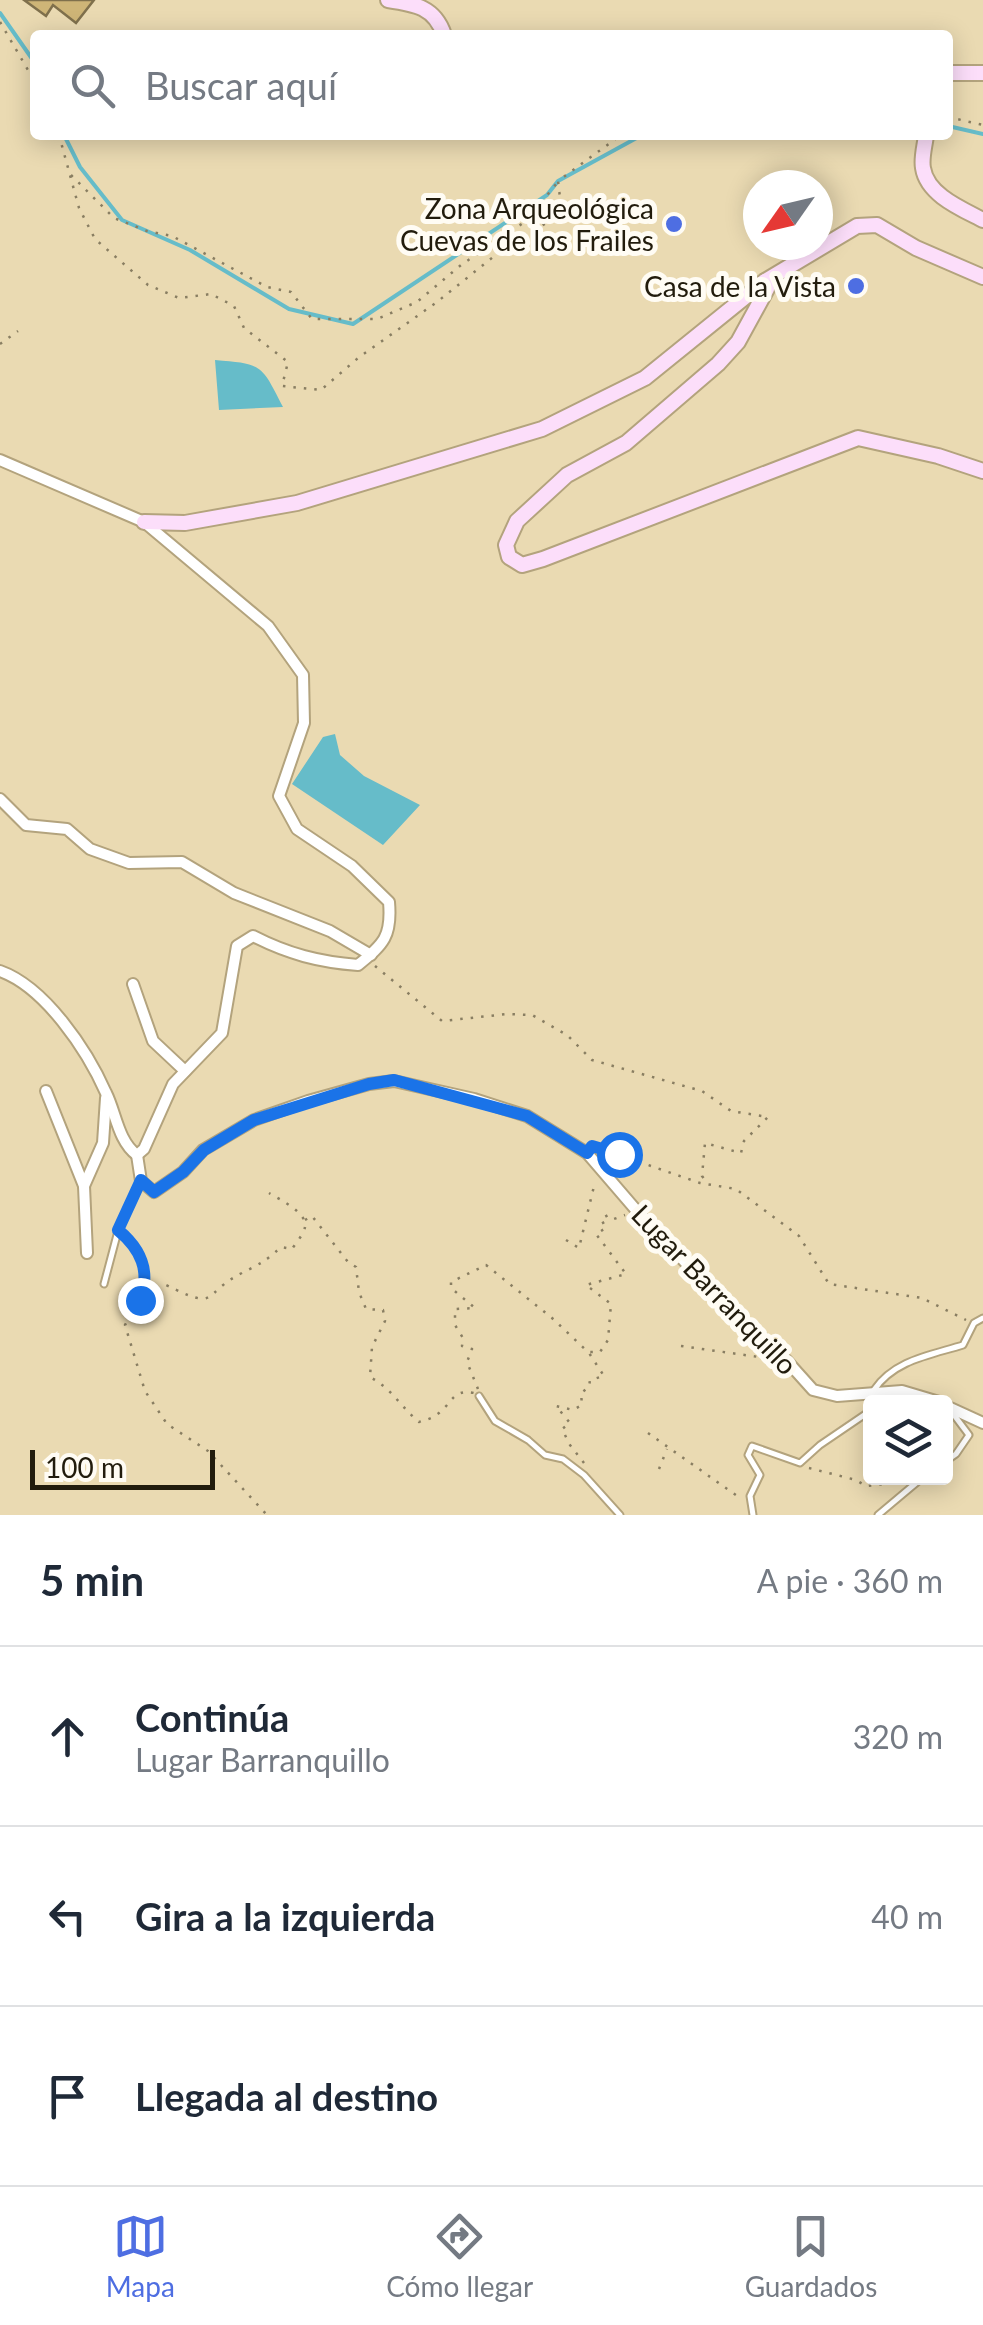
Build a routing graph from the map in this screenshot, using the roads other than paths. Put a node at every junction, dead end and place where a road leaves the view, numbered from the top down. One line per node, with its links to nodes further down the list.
1 (388, 0): 2 (street)
2 (442, 30)
3 (953, 73): 4 (street)
4 (983, 73)
5 (925, 140): 6 (street)
6 (983, 220)
7 (983, 277): 8 (street)
8 (764, 281): 10 (street); 11 (street)
9 (0, 460): 11 (street)
10 (983, 471)
11 (144, 522): 13 (street)
12 (0, 799): 13 (street)
13 (368, 957): 16 (street)
14 (0, 970): 18 (street)
15 (132, 984): 16 (street)
16 (186, 1071): 19 (street)
17 (46, 1091): 21 (street)
18 (106, 1092): 19 (street); 21 (street)
19 (137, 1155): 20 (street)
20 (141, 1180): 23 (lane); 26 (street, Lugar Barranquillo)
21 (84, 1186): 22 (street)
22 (88, 1253)
23 (104, 1284)
24 (983, 1318): 26 (lane)
25 (902, 1390): 26 (street, Lugar Barranquillo); 27 (lane); 28 (street)
26 (874, 1392)
27 (894, 1395)
28 (916, 1395)
29 (480, 1396): 36 (lane)
30 (953, 1409): 33 (street)
31 (953, 1415): 34 (lane)
32 (863, 1416): 37 (lane)
33 (983, 1423)
34 (953, 1456)
35 (914, 1485): 38 (lane)
36 (620, 1515)
37 (752, 1515)
38 (878, 1515)

